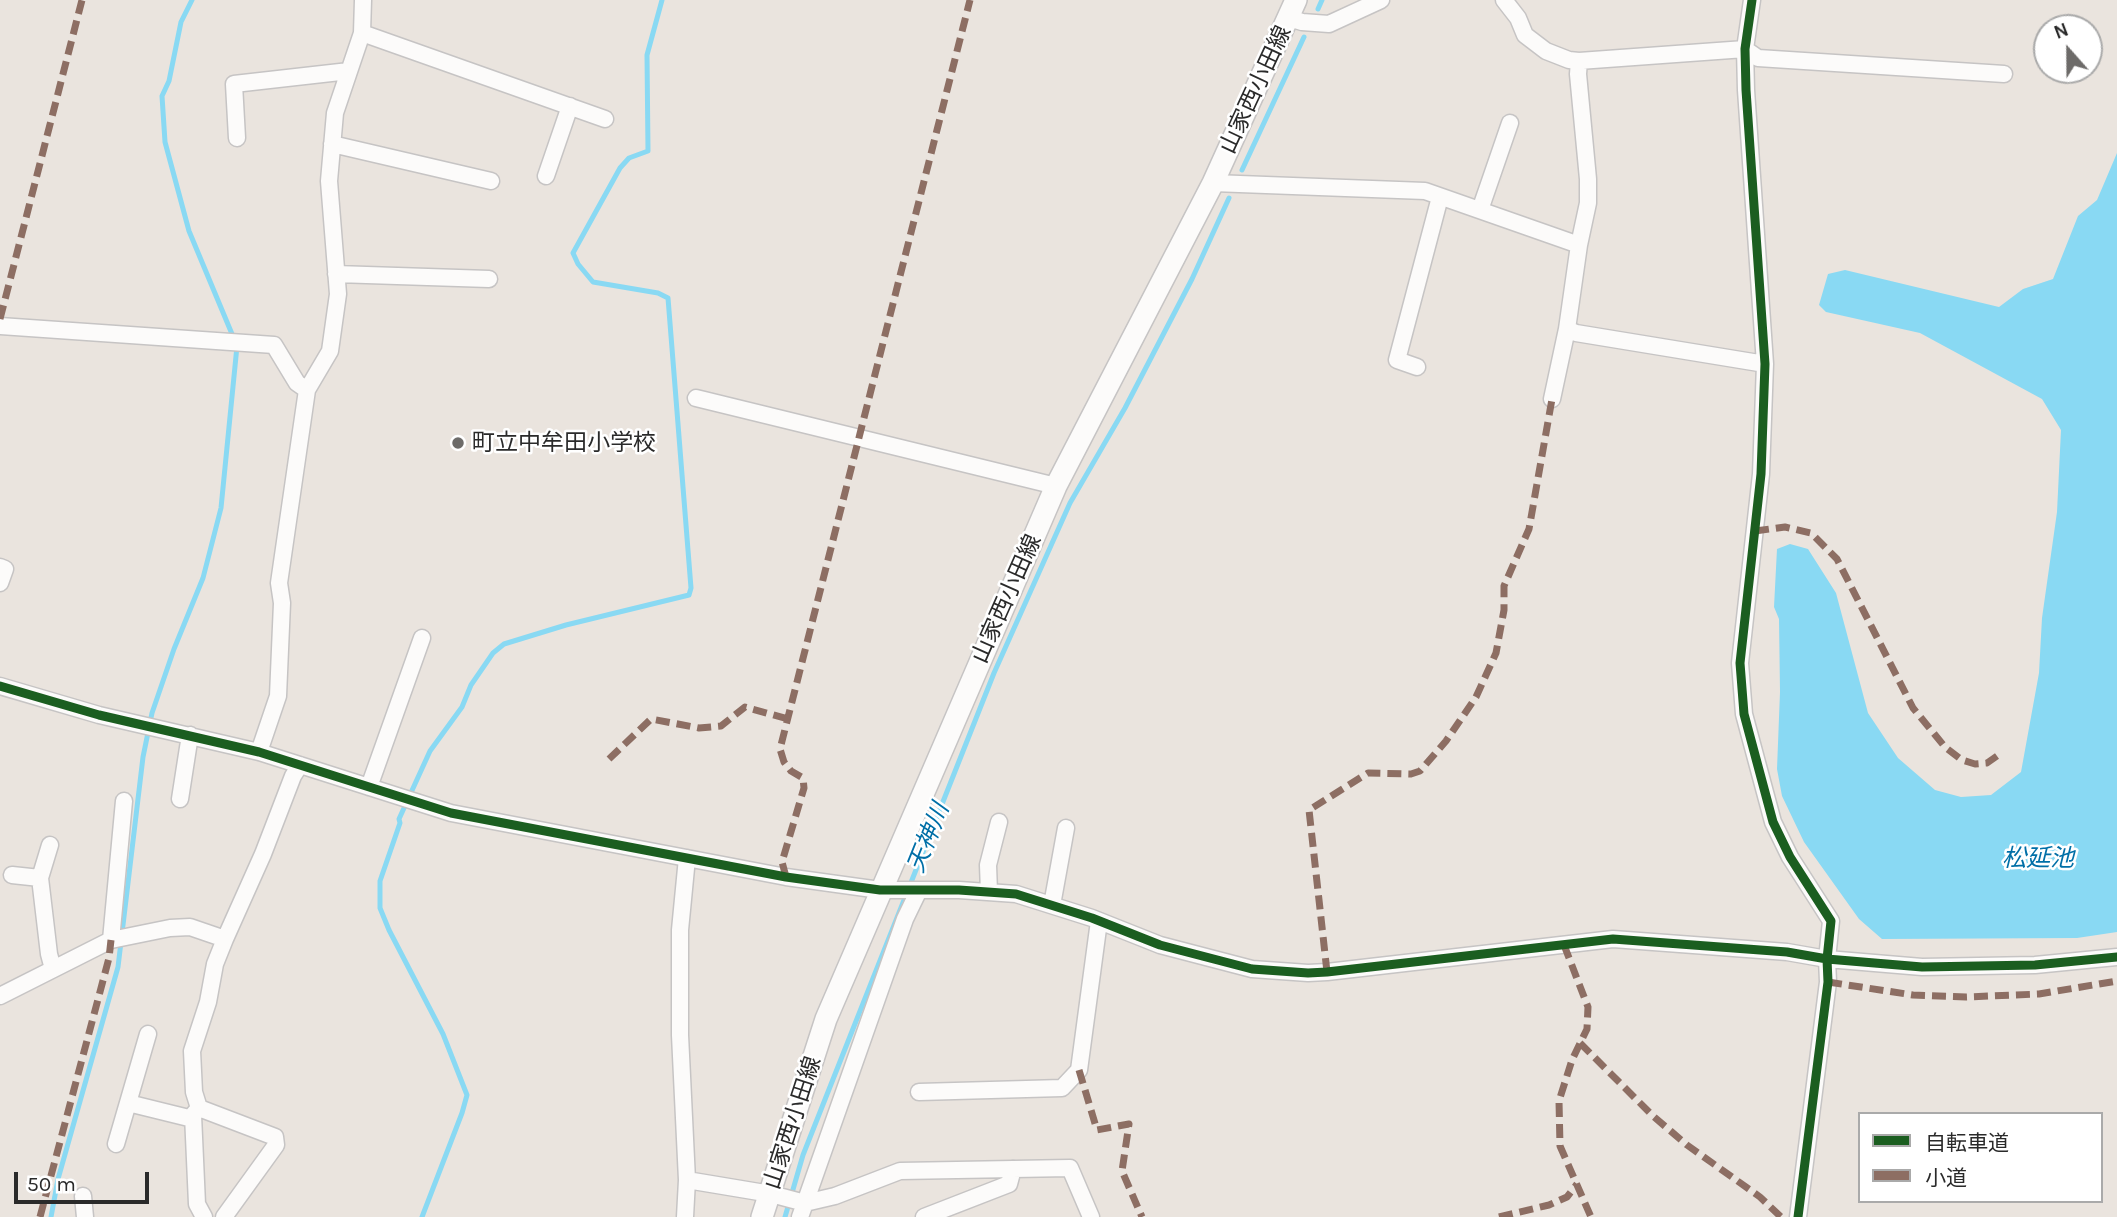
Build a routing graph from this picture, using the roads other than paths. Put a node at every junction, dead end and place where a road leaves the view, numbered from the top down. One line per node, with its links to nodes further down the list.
1 (362, 0): 6 (street)
2 (1381, 0): 5 (street)
3 (1504, 0): 8 (street)
4 (1752, 0): 7 (street)
5 (1293, 9): 18 (main road, 山家西小田線)
6 (362, 33): 9 (street); 11 (street)
7 (1745, 50): 8 (street); 10 (street); 26 (street)
8 (1579, 61): 21 (street)
9 (349, 71): 14 (street); 15 (street)
10 (2004, 74)
11 (570, 106): 12 (street); 16 (street)
12 (605, 118)
13 (1510, 123): 20 (street)
14 (237, 138)
15 (332, 144): 17 (street); 22 (street)
16 (546, 176)
17 (491, 181)
18 (1213, 183): 19 (street); 31 (main road, 山家西小田線)
19 (1440, 197): 20 (street); 27 (street)
20 (1480, 210): 21 (street)
21 (1579, 245): 25 (street)
22 (336, 274): 23 (street); 28 (street)
23 (489, 279)
24 (0, 326): 28 (street)
25 (1567, 329): 26 (street); 30 (street)
26 (1765, 364): 56 (street)
27 (1418, 367)
28 (307, 390): 37 (street)
29 (696, 398): 31 (street)
30 (1552, 399)
31 (1056, 486): 48 (main road, 山家西小田線)
32 (0, 567): 33 (street)
33 (0, 583)
34 (422, 638): 39 (street)
35 (0, 687): 36 (street)
36 (190, 735): 37 (street); 40 (street)
37 (260, 752): 38 (street)
38 (300, 765): 39 (street); 53 (street)
39 (369, 787): 45 (street)
40 (180, 799)
41 (124, 801): 54 (street)
42 (999, 822): 50 (street)
43 (1066, 828): 51 (street)
44 (50, 845): 47 (street)
45 (687, 858): 48 (street); 65 (street)
46 (12, 875): 47 (street)
47 (40, 878): 57 (street)
48 (880, 890): 49 (street); 66 (main road, 山家西小田線)
49 (919, 890): 50 (street); 68 (street)
50 (989, 892): 51 (street)
51 (1052, 905): 52 (street)
52 (1099, 921): 56 (street); 60 (street)
53 (225, 939): 54 (street); 62 (street)
54 (111, 940): 57 (street)
55 (2117, 957): 56 (street)
56 (1826, 959): 76 (street)
57 (53, 969): 58 (street)
58 (0, 996)
59 (148, 1034): 61 (street)
60 (919, 1092)
61 (128, 1102): 62 (street); 63 (street)
62 (196, 1113): 70 (street); 71 (street)
63 (116, 1144)
64 (1013, 1169): 68 (street); 74 (street); 75 (street)
65 (687, 1180): 66 (street); 72 (street)
66 (771, 1194): 68 (street); 73 (main road, 山家西小田線)
67 (83, 1196): 69 (street)
68 (802, 1210)
69 (85, 1217)
70 (204, 1217)
71 (224, 1217)
72 (685, 1217)
73 (762, 1217)
74 (924, 1217)
75 (1091, 1217)
76 (1798, 1217)

